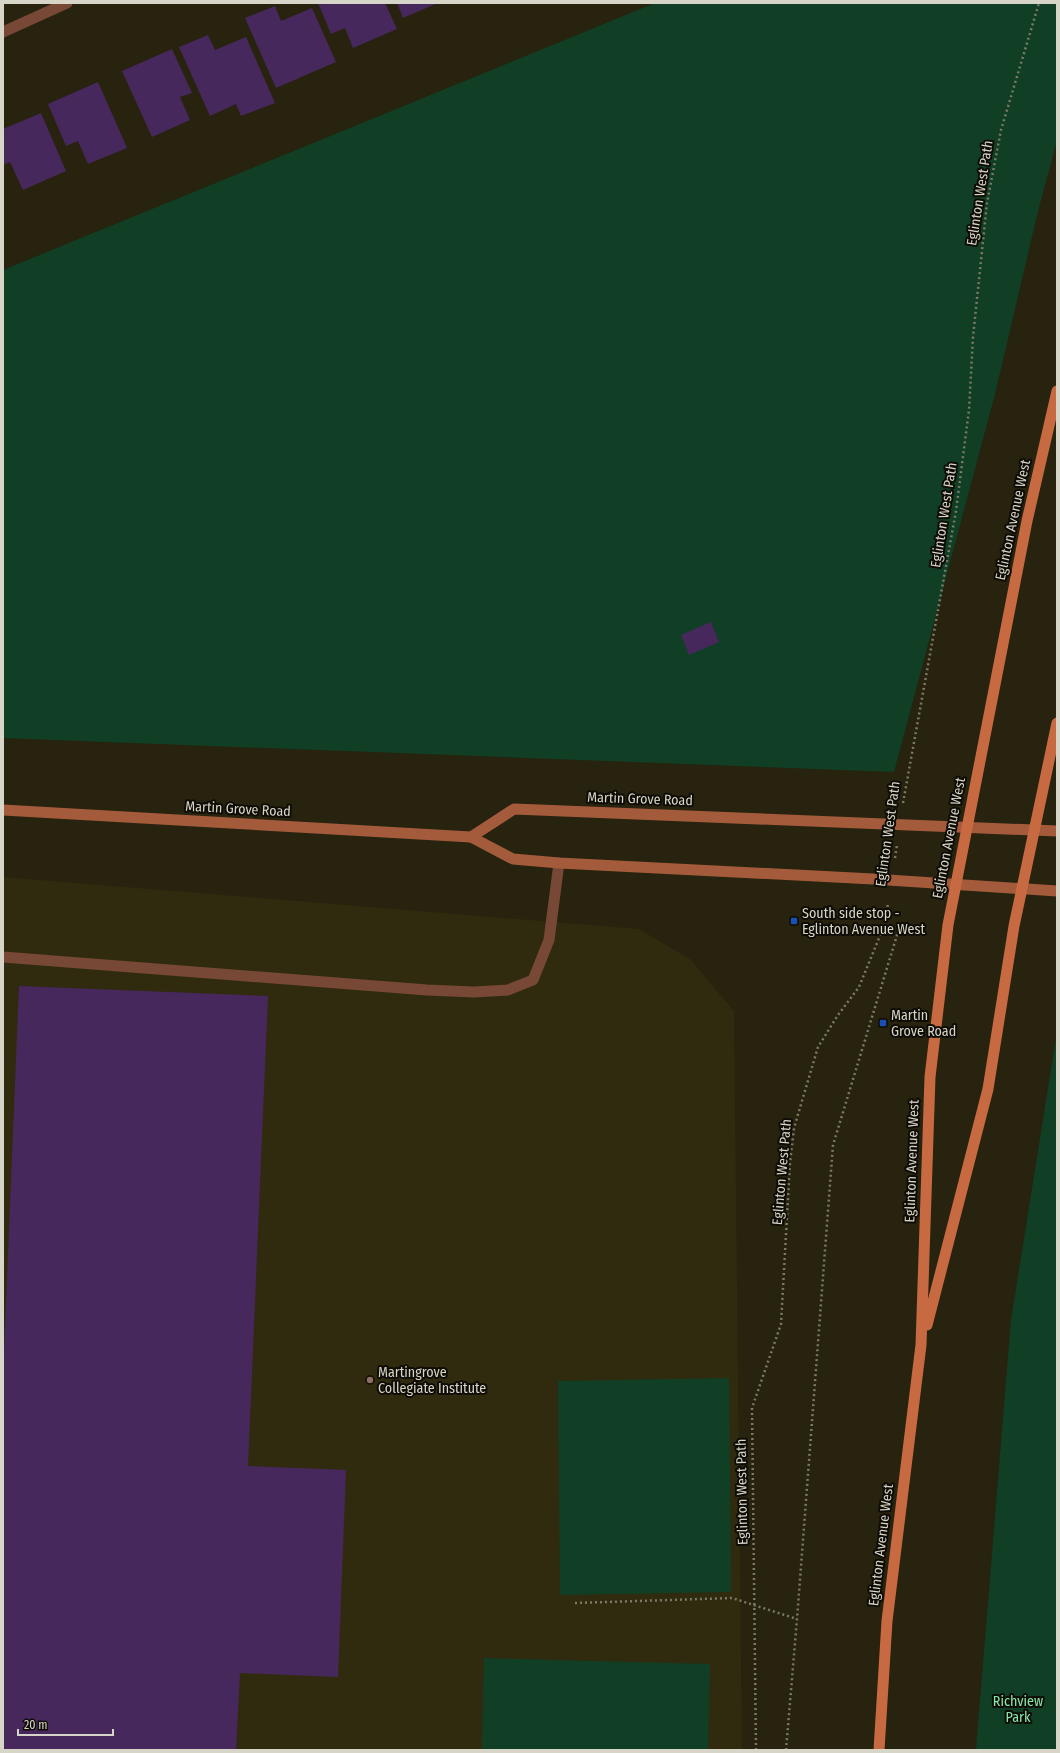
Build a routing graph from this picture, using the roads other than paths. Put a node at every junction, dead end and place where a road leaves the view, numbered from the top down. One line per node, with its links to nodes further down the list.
1 (67, 3): 2 (street)
2 (3, 32)
3 (1057, 391): 6 (main road, Eglinton Avenue West)
4 (1057, 723): 7 (main road, Eglinton Avenue West)
5 (3, 810): 9 (main road, Martin Grove Road)
6 (967, 827): 7 (main road, Martin Grove Road); 9 (main road, Martin Grove Road); 11 (main road, Eglinton Avenue West)
7 (1034, 830): 8 (main road, Martin Grove Road); 12 (main road, Eglinton Avenue West)
8 (1057, 831)
9 (471, 837): 10 (main road, Martin Grove Road)
10 (559, 863): 11 (main road, Martin Grove Road); 14 (street)
11 (956, 884): 12 (main road, Martin Grove Road); 15 (main road, Eglinton Avenue West)
12 (1021, 888): 13 (main road, Martin Grove Road); 15 (main road, Eglinton Avenue West)
13 (1057, 891)
14 (3, 957)
15 (921, 1345): 16 (main road, Eglinton Avenue West)
16 (879, 1750)

